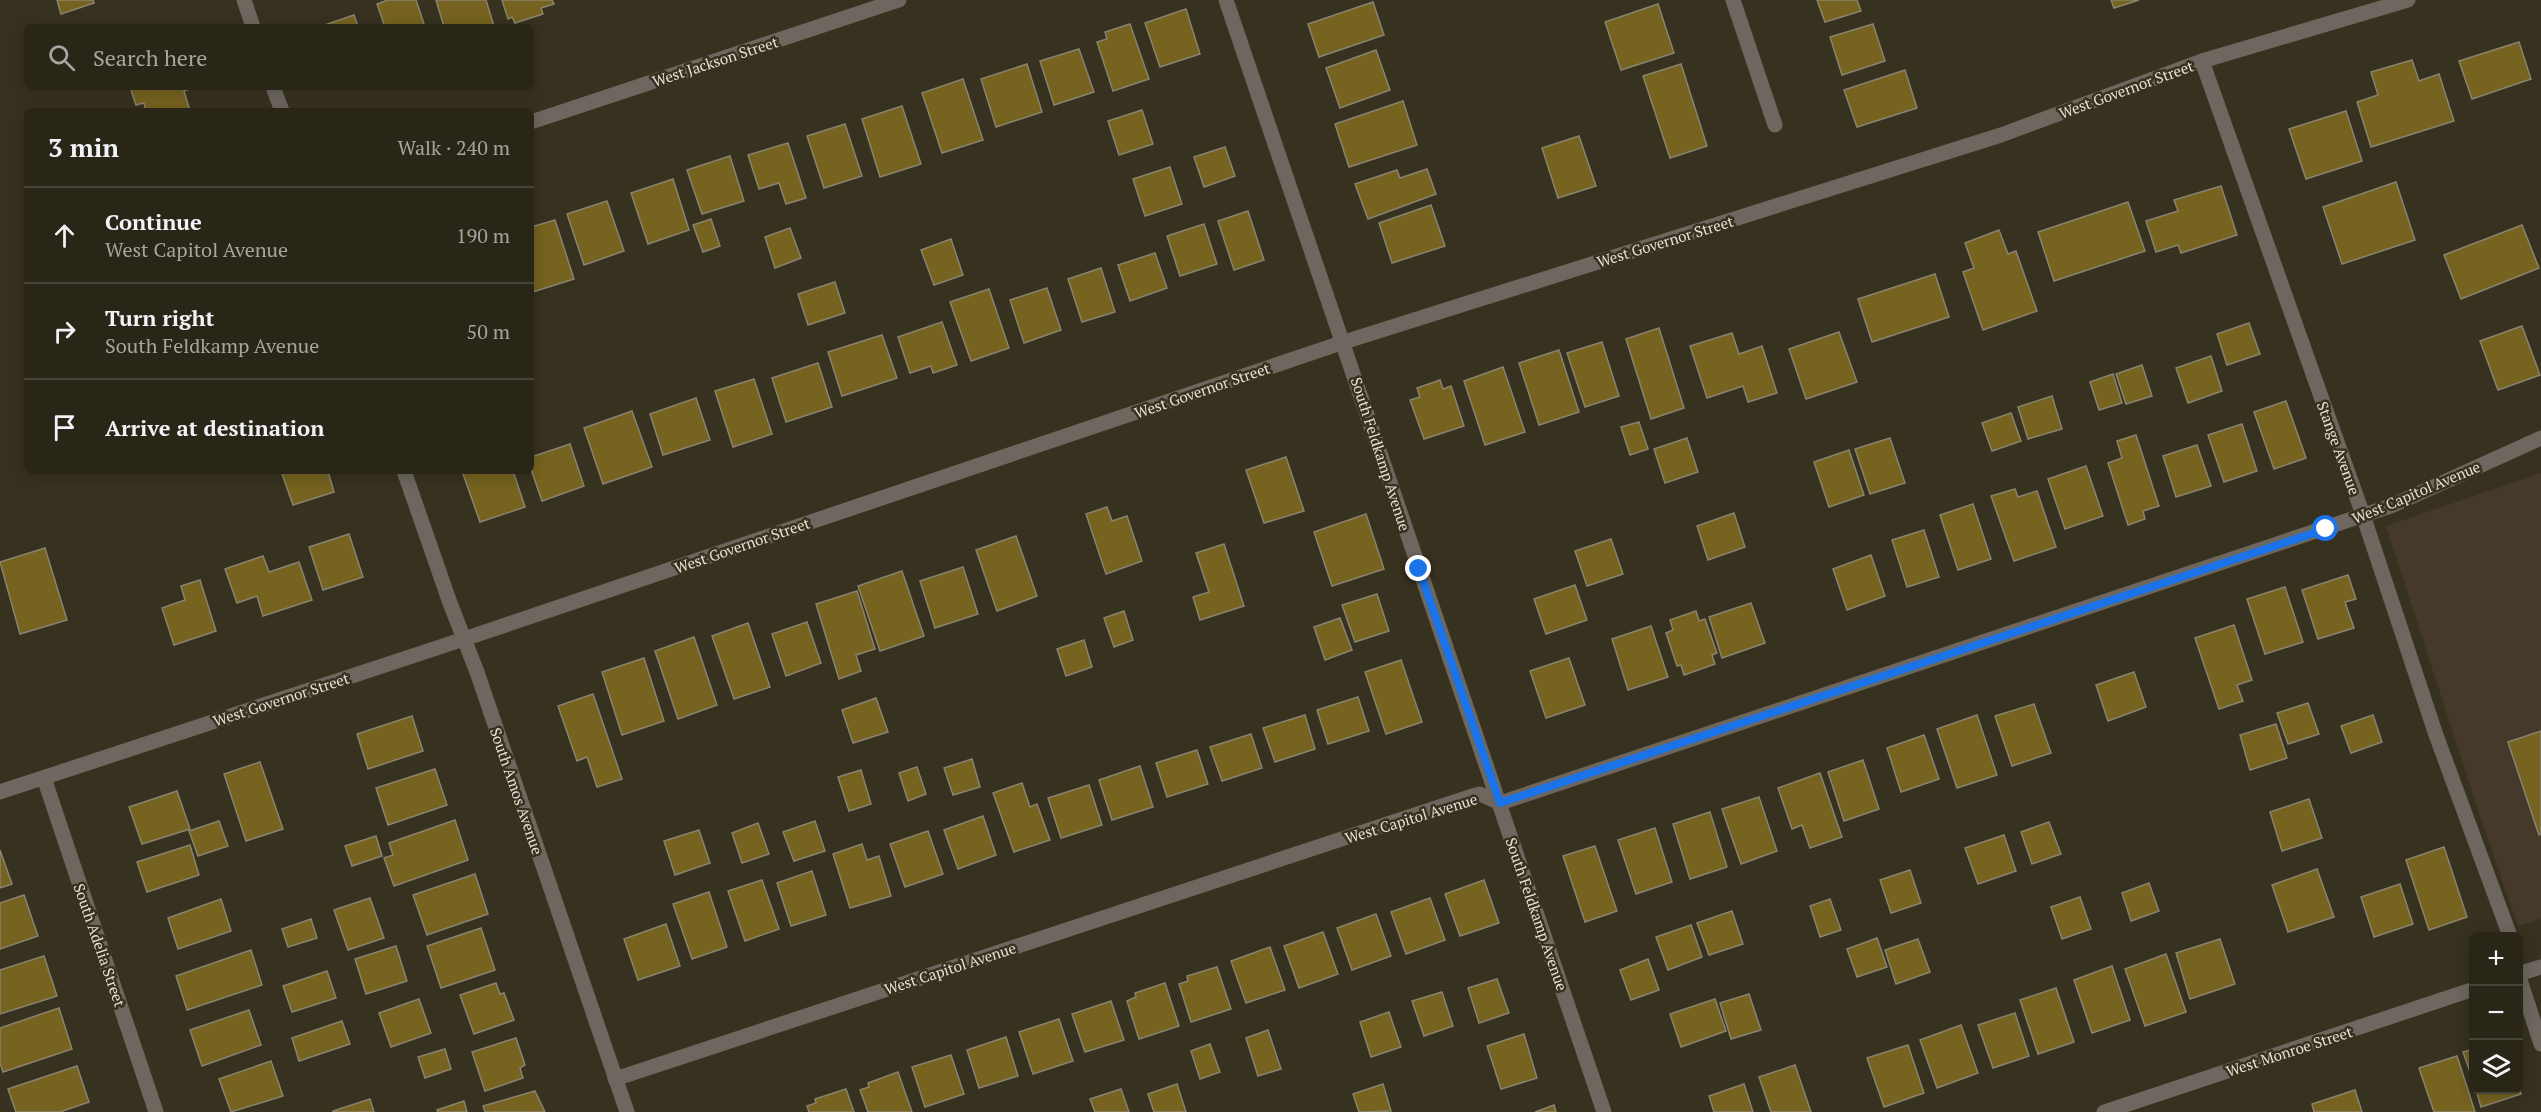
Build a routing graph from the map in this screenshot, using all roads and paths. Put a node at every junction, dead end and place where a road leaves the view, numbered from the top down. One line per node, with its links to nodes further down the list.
1 (244, 0): 6 (street)
2 (899, 0): 10 (street, West Jackson Street)
3 (1226, 0): 12 (street, South Feldkamp Avenue)
4 (1733, 0): 11 (street)
5 (2408, 0): 7 (street, West Governor Street)
6 (252, 24)
7 (2202, 61): 12 (street, West Governor Street); 15 (street, Stange Avenue)
8 (274, 90): 9 (street)
9 (281, 108)
10 (534, 121)
11 (1775, 125)
12 (1344, 342): 16 (street, West Governor Street); 19 (street, South Feldkamp Avenue)
13 (2541, 438): 15 (street, West Capitol Avenue)
14 (405, 474): 16 (street, South Amos Avenue)
15 (2363, 515): 19 (street, West Capitol Avenue); 20 (street, Stange Avenue)
16 (464, 639): 17 (street, West Governor Street); 26 (street, South Amos Avenue)
17 (44, 778): 18 (street, West Governor Street); 27 (street, South Adelia Street)
18 (0, 792)
19 (1500, 803): 26 (street, West Capitol Avenue); 29 (street, South Feldkamp Avenue)
20 (2509, 932)
21 (2541, 967): 22 (street)
22 (2523, 973)
23 (2523, 986): 25 (street)
24 (2469, 991): 30 (street, West Monroe Street)
25 (2541, 1044)
26 (615, 1079): 28 (street, South Amos Avenue)
27 (156, 1112)
28 (627, 1112)
29 (1604, 1112)
30 (2104, 1112)

